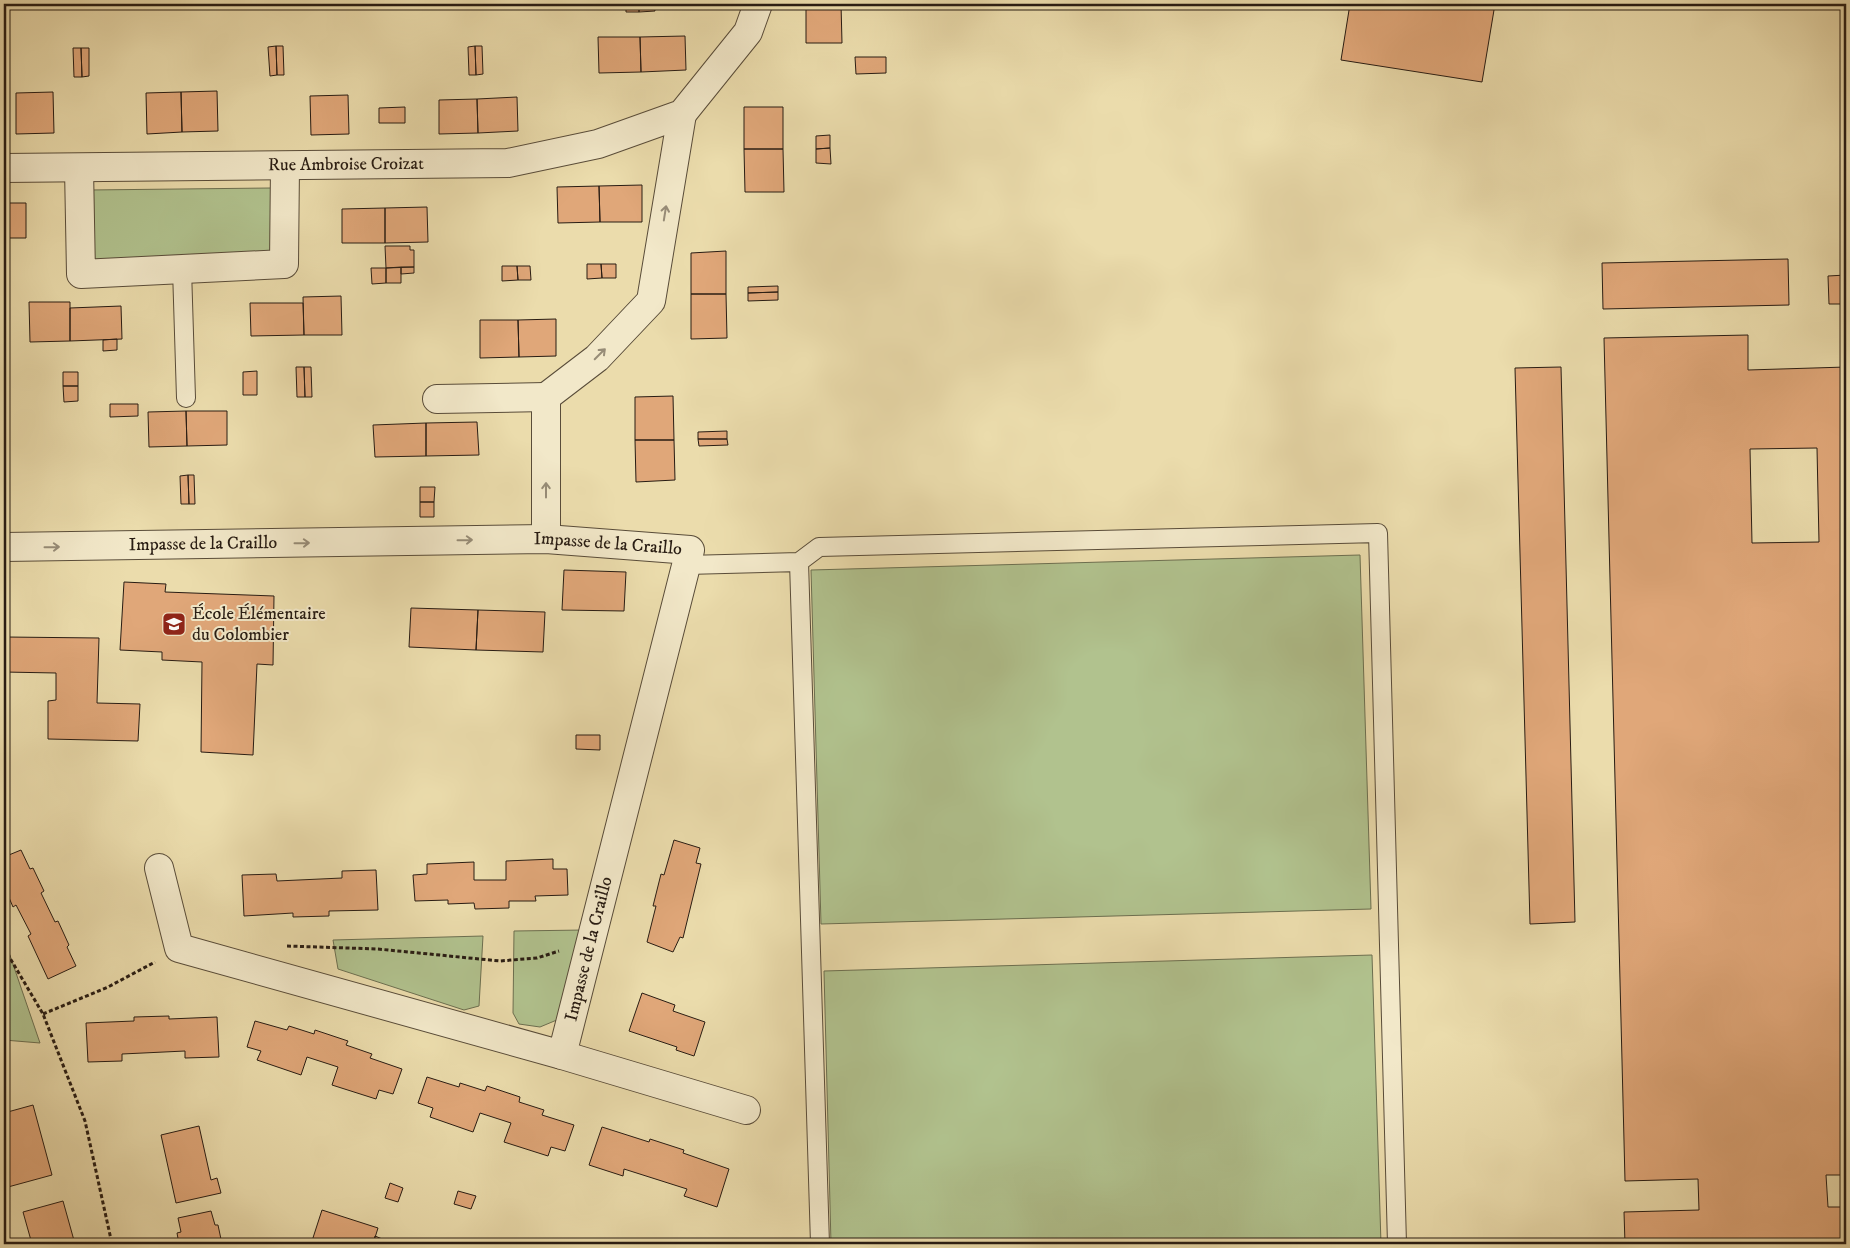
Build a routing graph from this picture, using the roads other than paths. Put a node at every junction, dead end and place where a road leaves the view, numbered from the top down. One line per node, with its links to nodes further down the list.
1 (758, 4): 2 (street)
2 (682, 114): 3 (street, Rue Ambroise Croizat); 7 (street, one-way to 2)
3 (285, 166): 5 (street, Rue Ambroise Croizat); 6 (street)
4 (4, 168): 5 (street, Rue Ambroise Croizat)
5 (79, 168): 6 (street)
6 (182, 269): 8 (lane)
7 (546, 397): 9 (street); 10 (street, one-way to 7)
8 (186, 398)
9 (437, 399)
10 (546, 539): 11 (street, Impasse de la Craillo, one-way to 10); 13 (street, Impasse de la Craillo)
11 (4, 546)
12 (799, 562): 13 (lane); 17 (lane); 18 (lane)
13 (686, 565): 15 (street, Impasse de la Craillo)
14 (158, 868): 15 (street)
15 (562, 1055): 16 (street)
16 (746, 1110)
17 (820, 1244)
18 (1397, 1244)

